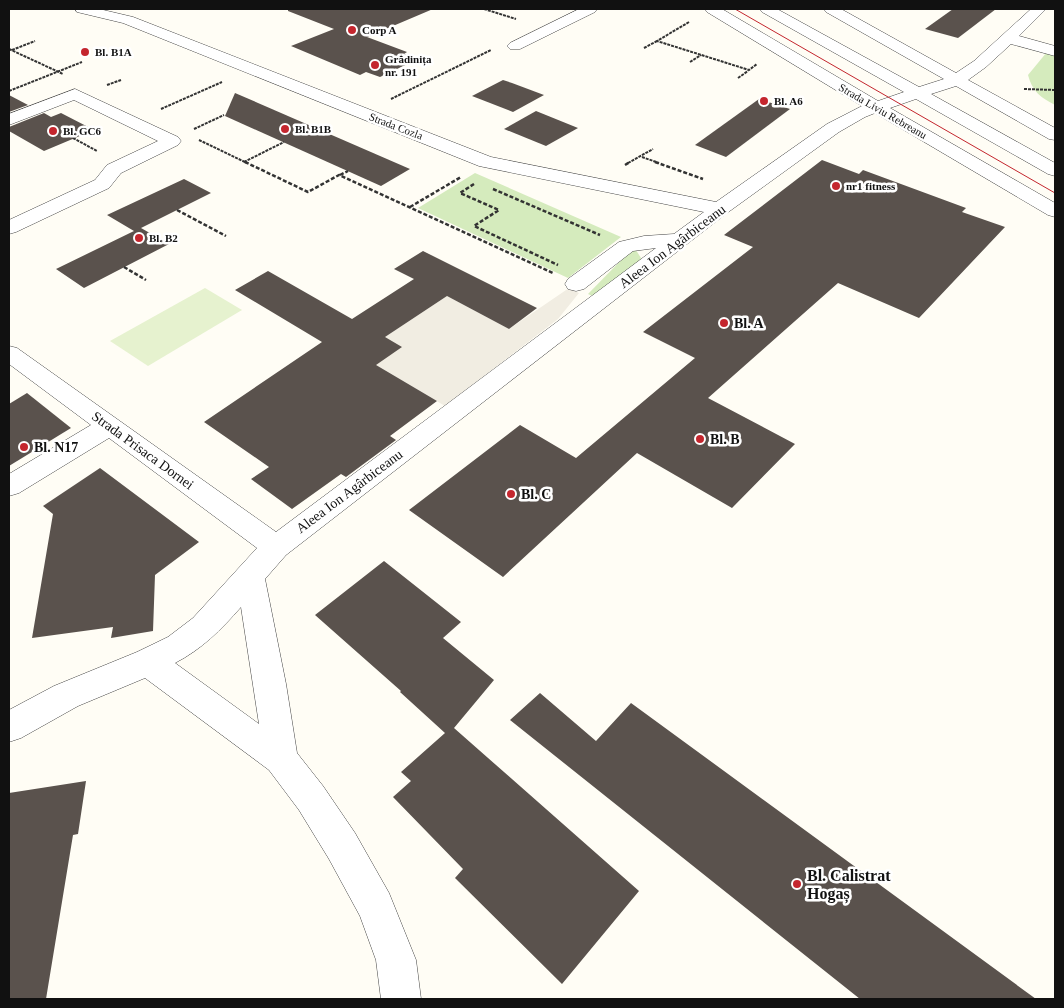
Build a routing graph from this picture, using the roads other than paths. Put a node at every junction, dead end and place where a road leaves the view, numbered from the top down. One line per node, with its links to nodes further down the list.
1 (82, 9): 18 (street, Strada Cozla)
2 (590, 9): 8 (street)
3 (712, 9): 12 (street, Strada Liviu Rebreanu)
4 (767, 9): 11 (street)
5 (831, 9): 10 (street)
6 (1039, 9): 7 (street, Aleea Ion Agârbiceanu)
7 (1008, 38): 9 (street); 10 (street, Aleea Ion Agârbiceanu)
8 (515, 46)
9 (1055, 50)
10 (957, 80): 11 (street, Aleea Ion Agârbiceanu); 15 (street)
11 (919, 93): 12 (street, Aleea Ion Agârbiceanu); 17 (street)
12 (876, 107): 13 (street, Strada Liviu Rebreanu); 16 (street, Aleea Ion Agârbiceanu)
13 (893, 117): 16 (street, Aleea Ion Agârbiceanu); 19 (street, Strada Liviu Rebreanu)
14 (9, 120): 20 (street)
15 (1055, 135)
16 (820, 137): 18 (street, Aleea Ion Agârbiceanu)
17 (1055, 170)
18 (720, 209): 21 (street, Aleea Ion Agârbiceanu)
19 (1055, 211)
20 (9, 228)
21 (680, 240): 22 (street); 26 (street, Aleea Ion Agârbiceanu)
22 (576, 284)
23 (9, 353): 24 (street, Strada Prisaca Dornei)
24 (110, 426): 25 (street); 26 (street, Strada Prisaca Dornei)
25 (9, 486)
26 (276, 547): 27 (street, Aleea Ion Agârbiceanu)
27 (250, 576): 28 (street, Aleea Ion Agârbiceanu); 30 (street)
28 (148, 662): 29 (street, Aleea Ion Agârbiceanu); 30 (street)
29 (9, 727)
30 (281, 759): 31 (street)
31 (401, 999)

